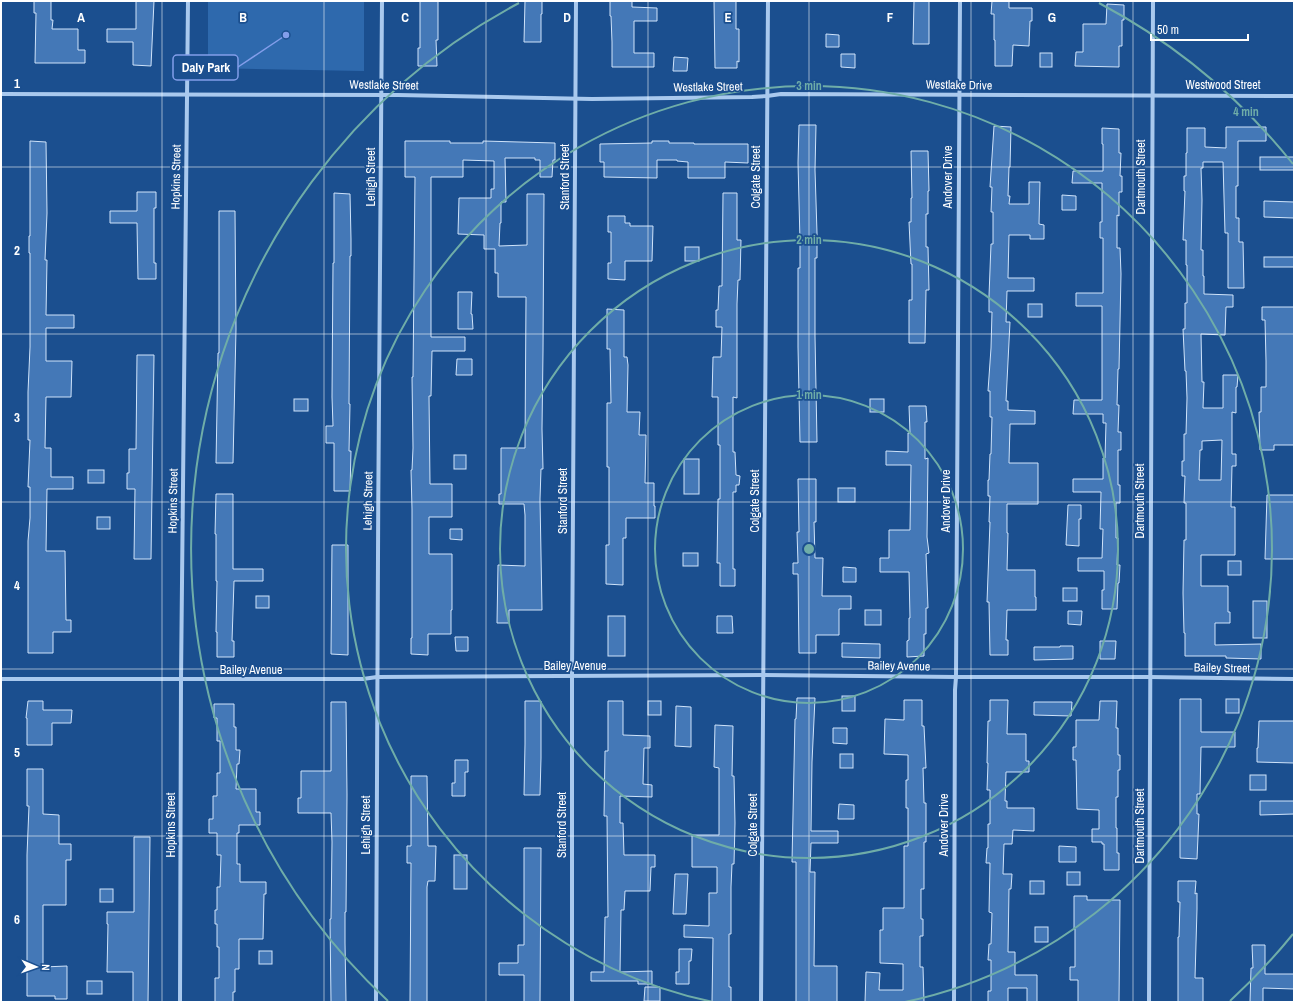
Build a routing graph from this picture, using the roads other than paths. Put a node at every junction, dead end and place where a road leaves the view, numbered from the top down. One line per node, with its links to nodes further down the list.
1 (188, 1): 8 (street, Hopkins Street)
2 (382, 1): 9 (street, Lehigh Street)
3 (576, 1): 14 (street, Stanford Street)
4 (768, 1): 12 (street, Colgate Street)
5 (960, 1): 10 (street, Andover Drive)
6 (1153, 1): 11 (street, Dartmouth Street)
7 (1, 94): 8 (street, Westlake Street)
8 (187, 94): 9 (street, Westlake Street); 22 (street, Hopkins Street)
9 (381, 95): 14 (street, Westlake Street); 17 (street, Lehigh Street)
10 (960, 95): 11 (street, Westlake Drive); 12 (street, Westlake Drive); 18 (street, Andover Drive)
11 (1152, 95): 13 (street, Westwood Street); 19 (street, Dartmouth Street)
12 (767, 96): 14 (street, Westlake Street); 15 (street, Colgate Street)
13 (1294, 96)
14 (575, 98): 16 (street, Stanford Street)
15 (764, 675): 16 (street, Bailey Avenue); 18 (street, Bailey Avenue); 26 (street, Colgate Street)
16 (572, 676): 17 (street, Bailey Avenue); 25 (street, Stanford Street)
17 (377, 677): 22 (street, Bailey Avenue); 24 (street, Lehigh Street)
18 (956, 677): 19 (street, Bailey Avenue); 27 (street, Andover Drive)
19 (1150, 677): 20 (street, Bailey Street); 28 (street, Dartmouth Street)
20 (1294, 679)
21 (1, 680): 22 (street, Bailey Avenue)
22 (181, 680): 23 (street, Hopkins Street)
23 (180, 1002)
24 (376, 1002)
25 (572, 1002)
26 (761, 1002)
27 (954, 1002)
28 (1149, 1002)

